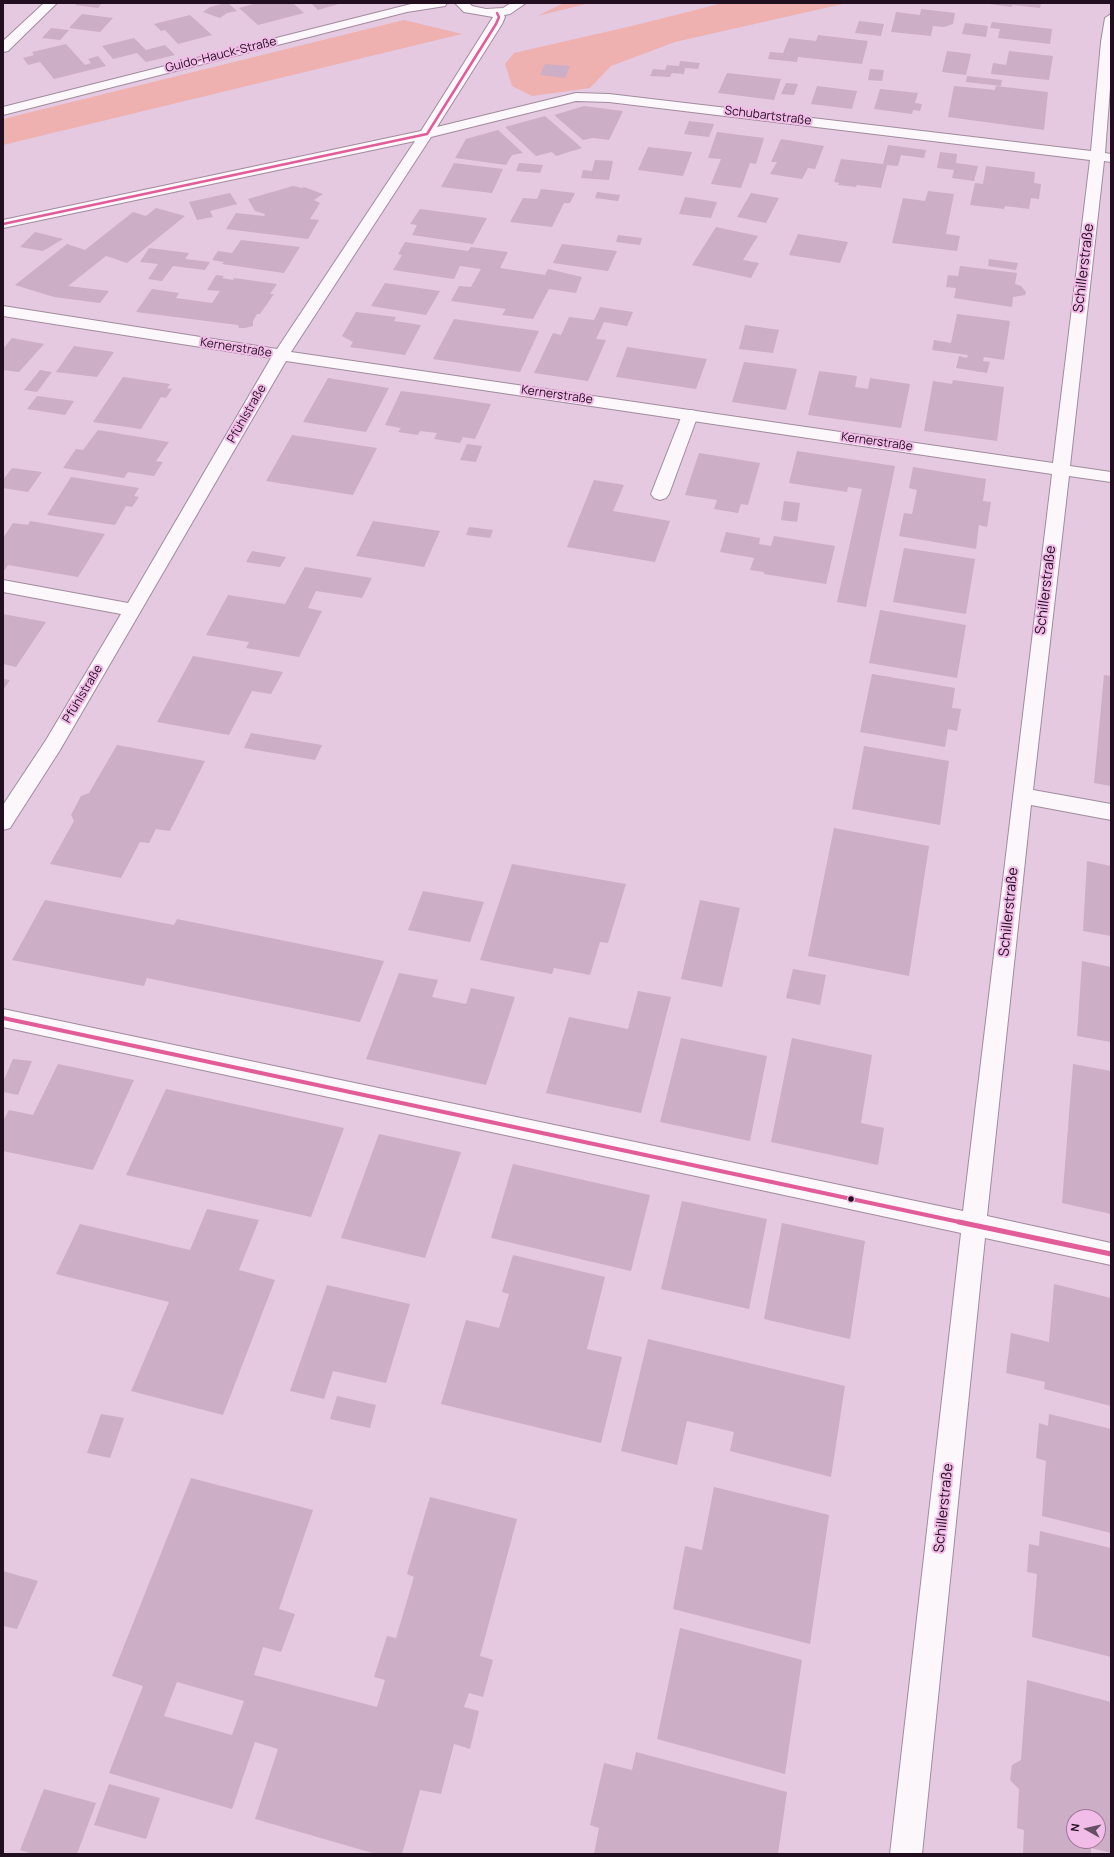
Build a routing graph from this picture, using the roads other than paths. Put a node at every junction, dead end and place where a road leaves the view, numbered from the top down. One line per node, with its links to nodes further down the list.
1 (51, 3): 7 (street)
2 (441, 3): 8 (street, Guido-Hauck-Straße)
3 (460, 3): 5 (street)
4 (520, 3): 5 (street)
5 (497, 13): 9 (street, Pfühlstraße)
6 (1111, 18): 10 (street, Schillerstraße)
7 (3, 48)
8 (3, 111)
9 (427, 134): 10 (street, Schubartstraße); 11 (street, Schubartstraße); 13 (street, Pfühlstraße)
10 (1104, 157): 15 (street, Schillerstraße)
11 (3, 224)
12 (3, 311): 13 (street, Kernerstraße)
13 (281, 355): 14 (street, Kernerstraße); 19 (street, Pfühlstraße)
14 (690, 415): 15 (street, Kernerstraße); 17 (street)
15 (1061, 469): 16 (street, Kernerstraße); 20 (street, Schillerstraße)
16 (1111, 476)
17 (660, 494)
18 (3, 586): 19 (street)
19 (133, 610): 22 (street, Pfühlstraße)
20 (1022, 796): 21 (street); 24 (street, Schillerstraße)
21 (1111, 812)
22 (3, 822)
23 (3, 1018): 24 (street)
24 (974, 1225): 25 (street); 26 (street, Schillerstraße)
25 (1111, 1254)
26 (906, 1854)

